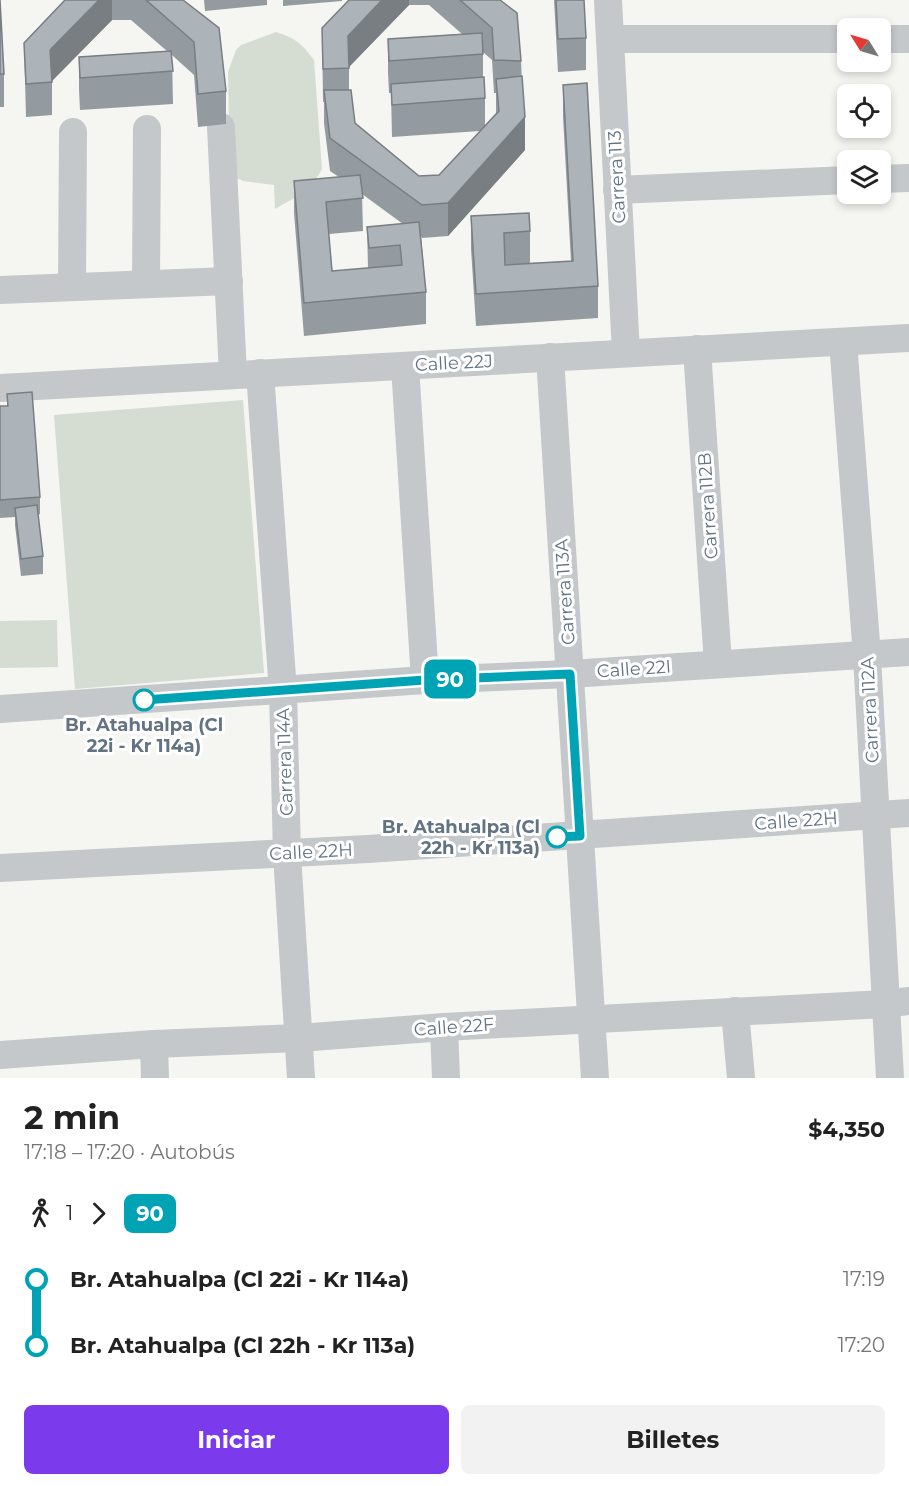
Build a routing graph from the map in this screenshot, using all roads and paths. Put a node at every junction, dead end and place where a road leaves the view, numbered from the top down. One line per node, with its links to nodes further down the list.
1 (608, 0): 2 (street, Carrera 113)
2 (610, 39): 3 (street); 12 (street, Carrera 113)
3 (837, 39)
4 (891, 39): 5 (street)
5 (909, 39)
6 (221, 127): 13 (street, Carrera 114A)
7 (147, 129): 14 (street)
8 (73, 132): 15 (street)
9 (909, 178): 10 (street)
10 (891, 179)
11 (837, 180): 12 (street)
12 (617, 190): 20 (street, Carrera 113)
13 (229, 281): 14 (street); 23 (street, Carrera 114A)
14 (146, 284): 15 (street)
15 (72, 287): 16 (street)
16 (0, 290)
17 (909, 338): 18 (street, Calle 22J)
18 (843, 342): 19 (street, Calle 22J); 26 (street, Carrera 112A)
19 (697, 349): 20 (street, Calle 22J); 27 (street, Carrera 112B)
20 (626, 353): 21 (street, Calle 22J)
21 (550, 357): 22 (street, Calle 22J); 28 (street, Carrera 113A)
22 (405, 366): 23 (street, Calle 22J); 29 (street)
23 (247, 374): 24 (street, Calle 22J); 30 (street, Carrera 114A)
24 (0, 388)
25 (909, 652): 26 (street, Calle 22I)
26 (867, 656): 27 (street, Calle 22I); 33 (street, Carrera 112A)
27 (718, 664): 28 (street, Calle 22I)
28 (570, 674): 29 (street, Calle 22I); 34 (street, Carrera 113A)
29 (425, 680): 30 (street, Calle 22I)
30 (283, 691): 31 (street, Calle 22I); 35 (street, Carrera 114A)
31 (0, 709)
32 (909, 813): 33 (street, Calle 22H)
33 (874, 815): 34 (street, Calle 22H); 37 (street, Carrera 112A)
34 (580, 836): 35 (street, Calle 22H); 39 (street, Carrera 113A)
35 (287, 854): 36 (street, Calle 22H); 41 (street, Carrera 114A)
36 (0, 868)
37 (897, 1002): 38 (street, Calle 22F); 49 (street, Carrera 112A)
38 (735, 1011): 39 (street, Calle 22F); 48 (street)
39 (592, 1019): 40 (street, Calle 22F); 47 (street, Carrera 113A)
40 (444, 1027): 41 (street, Calle 22F); 46 (street)
41 (299, 1038): 42 (street, Calle 22F); 45 (street, Carrera 114A)
42 (154, 1044): 43 (street, Calle 22F); 44 (street)
43 (0, 1055)
44 (155, 1078)
45 (301, 1078)
46 (446, 1078)
47 (595, 1078)
48 (741, 1078)
49 (890, 1078)

